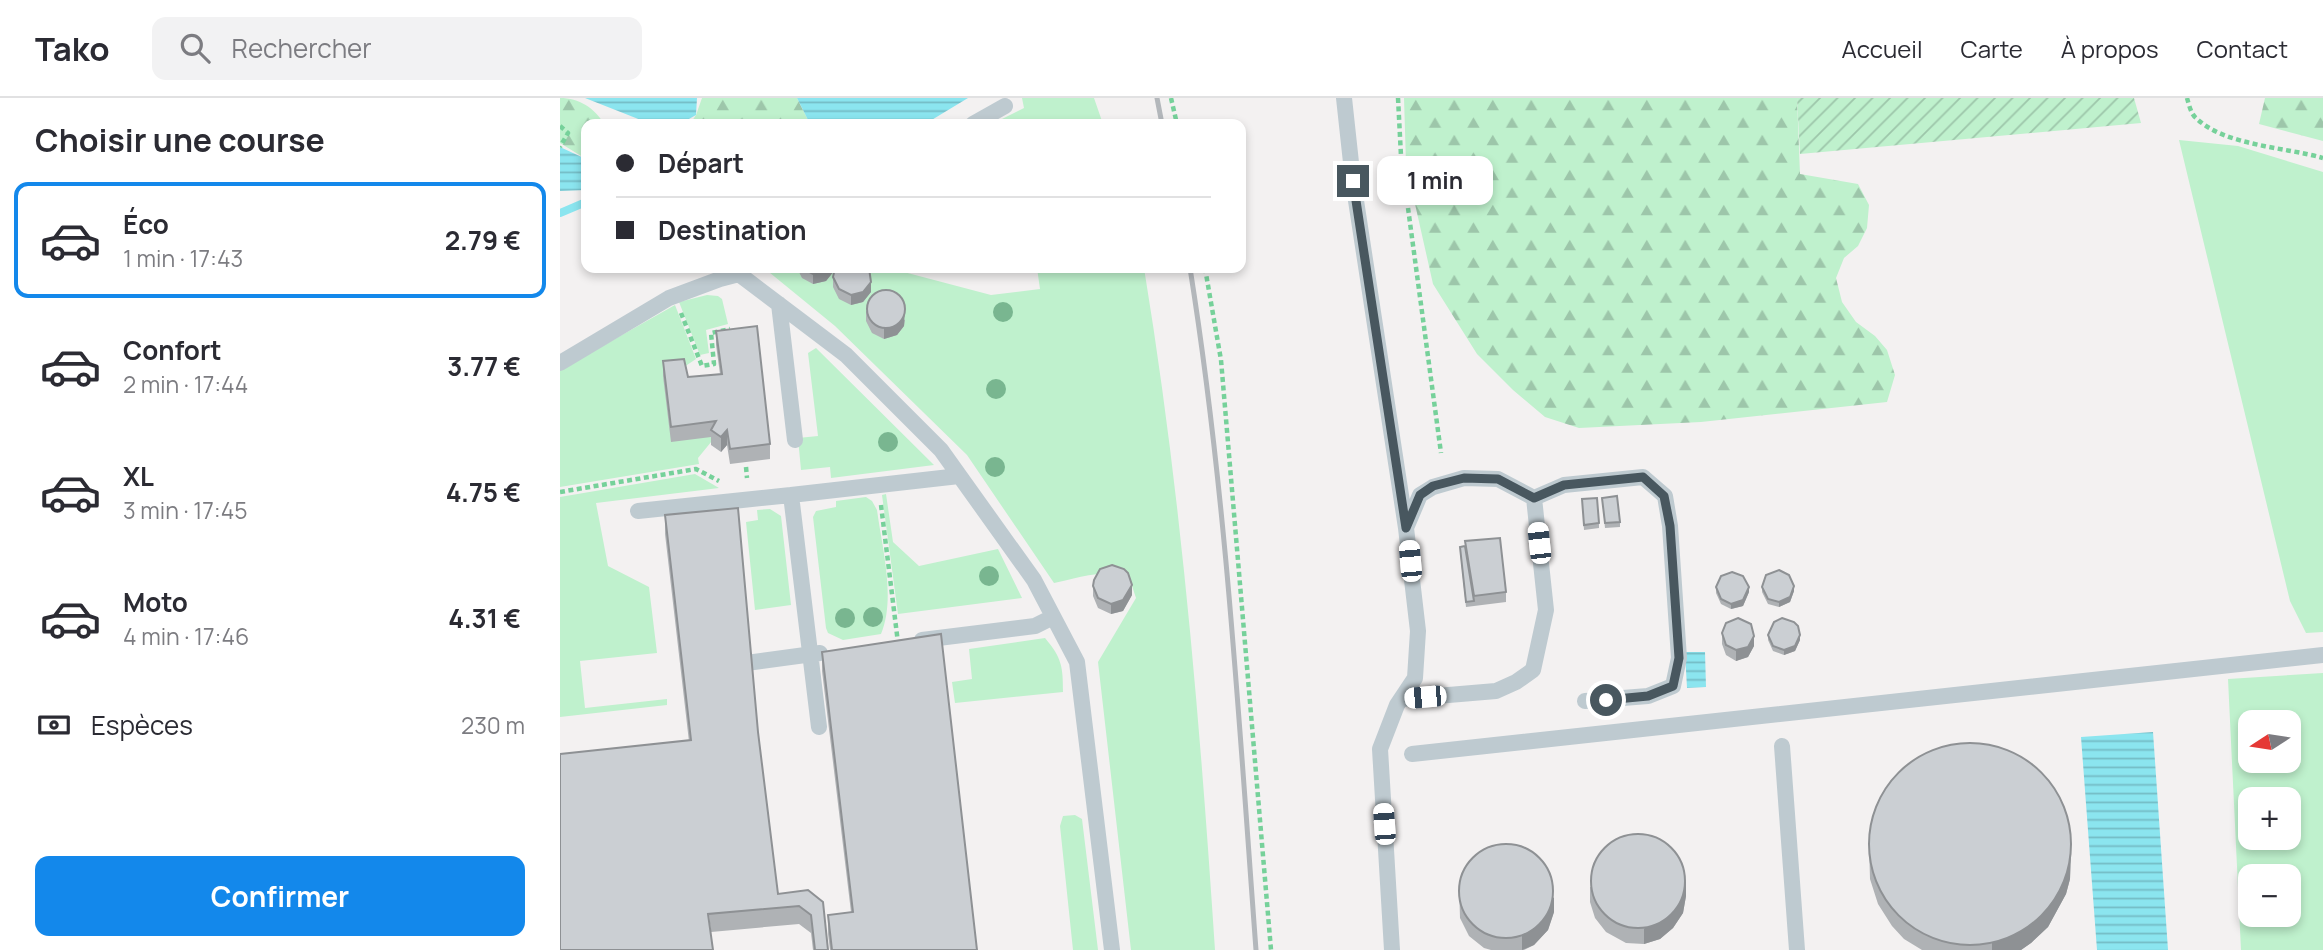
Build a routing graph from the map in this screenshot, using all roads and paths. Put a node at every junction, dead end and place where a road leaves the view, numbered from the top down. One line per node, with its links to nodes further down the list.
1 (1171, 98): 7 (path)
2 (1343, 98): 27 (lane)
3 (1398, 98): 19 (path)
4 (2187, 98): 10 (path)
5 (1005, 106): 6 (lane)
6 (982, 119)
7 (1176, 119)
8 (560, 126): 9 (path)
9 (560, 147)
10 (2323, 158)
11 (736, 273): 14 (lane)
12 (744, 273): 15 (lane)
13 (1206, 273): 40 (path)
14 (674, 296): 16 (path); 17 (lane)
15 (779, 304): 18 (lane); 20 (lane)
16 (730, 329)
17 (560, 363)
18 (795, 440)
19 (1441, 453)
20 (959, 476): 21 (lane); 28 (lane)
21 (879, 485): 24 (lane); 29 (path)
22 (728, 486): 23 (path)
23 (560, 492)
24 (792, 495): 26 (lane); 31 (lane)
25 (1534, 498): 27 (lane); 34 (lane); 35 (lane)
26 (638, 511)
27 (1406, 528): 34 (lane)
28 (1053, 617): 29 (lane); 39 (lane)
29 (898, 643)
30 (835, 651): 31 (lane)
31 (811, 654): 33 (lane); 36 (lane)
32 (2323, 655): 38 (lane)
33 (740, 664)
34 (1401, 699): 41 (lane)
35 (1585, 702)
36 (819, 727)
37 (1782, 746): 42 (lane)
38 (1412, 754)
39 (1112, 950)
40 (1271, 950)
41 (1392, 950)
42 (1797, 950)

